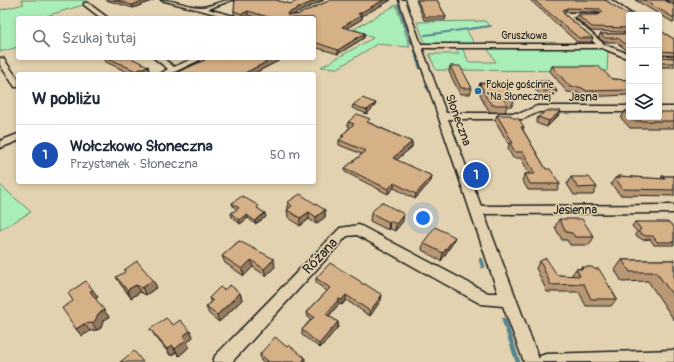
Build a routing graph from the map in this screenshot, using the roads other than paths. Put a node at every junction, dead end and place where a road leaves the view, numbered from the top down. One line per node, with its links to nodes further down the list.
1 (164, 0): 7 (street)
2 (189, 0): 7 (street)
3 (229, 0): 8 (street)
4 (402, 0): 15 (street, Słoneczna)
5 (608, 0): 9 (street)
6 (86, 4): 11 (street)
7 (179, 4): 8 (street)
8 (203, 9): 12 (street)
9 (626, 12)
10 (598, 15): 13 (street)
11 (102, 16)
12 (230, 16)
13 (589, 34): 14 (street); 16 (street)
14 (602, 34)
15 (417, 46): 16 (street, Gruszkowa); 29 (street, Słoneczna)
16 (603, 46): 17 (street, Gruszkowa)
17 (626, 56)
18 (662, 58): 19 (street)
19 (674, 58)
20 (0, 60): 25 (street)
21 (161, 60): 23 (street)
22 (196, 60): 23 (street)
23 (174, 70): 24 (street)
24 (169, 72)
25 (16, 82)
26 (626, 109): 29 (street, Jasna)
27 (662, 110): 28 (street)
28 (674, 110)
29 (443, 116): 33 (street, Słoneczna)
30 (16, 139): 31 (street)
31 (0, 145)
32 (674, 209): 33 (street, Jesienna)
33 (476, 210): 34 (street, Słoneczna)
34 (508, 300): 36 (street, Różana); 37 (street, Słoneczna)
35 (674, 358): 38 (street)
36 (222, 362)
37 (532, 362)
38 (546, 362)

